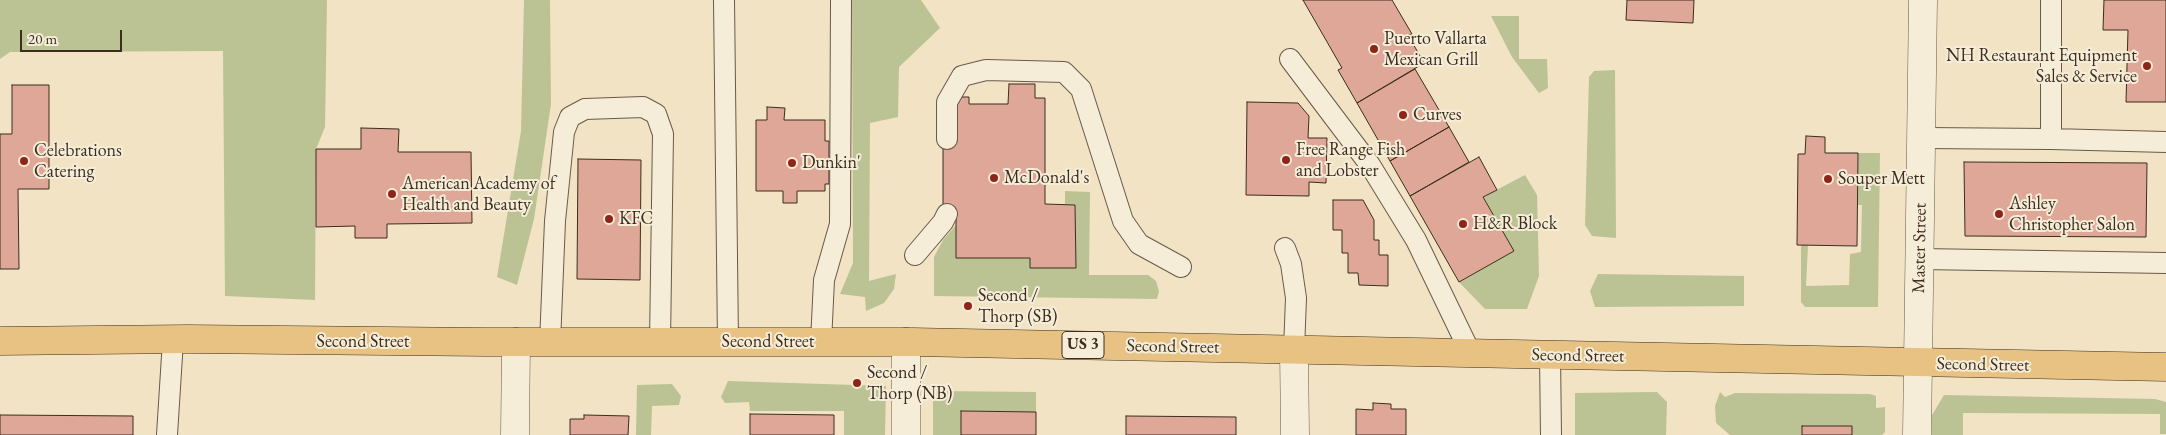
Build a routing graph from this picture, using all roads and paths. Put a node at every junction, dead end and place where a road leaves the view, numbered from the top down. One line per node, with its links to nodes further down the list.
1 (724, 0): 21 (lane)
2 (841, 0): 22 (lane)
3 (1923, 0): 6 (street, Master Street)
4 (2051, 0): 8 (lane)
5 (1290, 59): 25 (lane)
6 (1922, 138): 8 (lane); 13 (street, Master Street)
7 (947, 139): 15 (lane)
8 (2051, 139): 9 (lane)
9 (2166, 142)
10 (947, 214): 12 (lane)
11 (1284, 248): 24 (lane)
12 (915, 255)
13 (1920, 259): 14 (lane); 27 (street, Master Street)
14 (2166, 262)
15 (1181, 266)
16 (173, 340): 17 (main road, Second Street / US 3); 18 (main road, Second Street / US 3); 29 (lane)
17 (0, 341)
18 (516, 342): 19 (main road, Second Street / US 3); 30 (street)
19 (550, 342): 20 (main road, Second Street / US 3); 20 (lane)
20 (660, 342): 21 (main road, Second Street / US 3)
21 (728, 342): 22 (main road, Second Street / US 3)
22 (821, 342): 23 (main road, Second Street / US 3)
23 (906, 342): 24 (main road, Second Street / US 3); 31 (street)
24 (1294, 350): 25 (main road, Second Street / US 3); 32 (street)
25 (1471, 354): 26 (main road, Second Street / US 3)
26 (1550, 356): 27 (main road, Second Street / US 3); 33 (lane)
27 (1919, 364): 28 (main road, Second Street / US 3); 34 (street, Master Street)
28 (2166, 367)
29 (167, 435)
30 (515, 435)
31 (906, 435)
32 (1295, 435)
33 (1552, 435)
34 (1917, 435)

